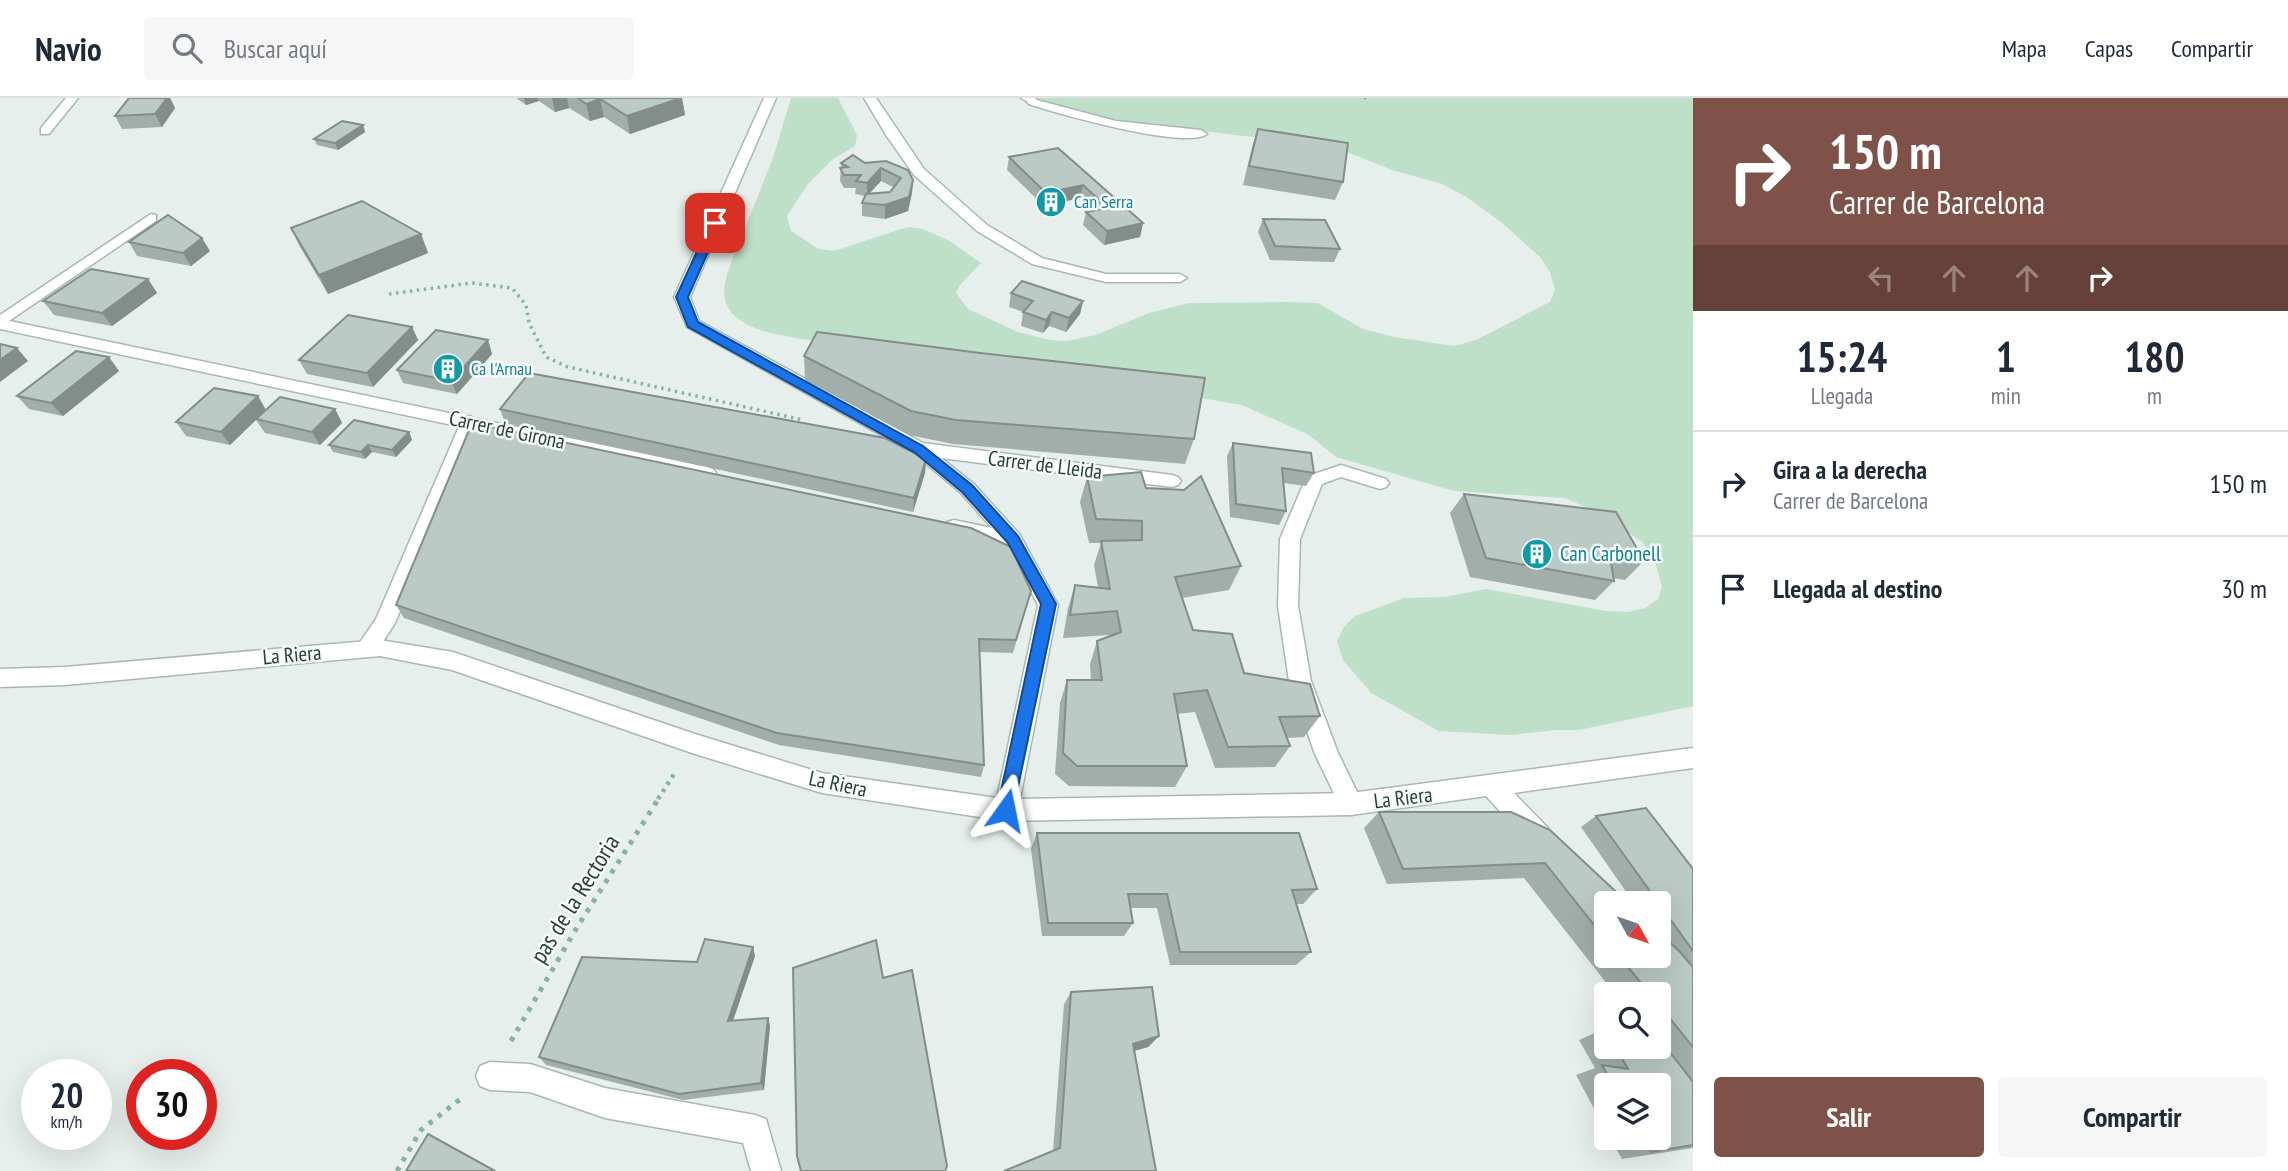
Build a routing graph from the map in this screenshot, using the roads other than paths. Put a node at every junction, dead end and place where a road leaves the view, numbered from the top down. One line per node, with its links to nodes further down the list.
1 (72, 98): 5 (street)
2 (770, 98): 11 (street)
3 (870, 98): 8 (street)
4 (1030, 100): 6 (street)
5 (45, 131)
6 (1201, 134)
7 (151, 218): 9 (street)
8 (1180, 278)
9 (0, 323): 10 (street, Carrer de Girona)
10 (470, 422): 12 (street, Carrer de Girona); 17 (street)
11 (919, 449): 13 (street, Carrer de Lleida); 16 (street)
12 (728, 478)
13 (1172, 481)
14 (1380, 483): 21 (street)
15 (932, 522): 16 (street)
16 (1013, 540): 22 (street)
17 (368, 648): 18 (street, La Riera); 22 (street, La Riera)
18 (0, 678)
19 (1693, 758): 20 (street, La Riera)
20 (1493, 787): 21 (street, La Riera); 23 (street)
21 (1352, 804): 22 (street, La Riera)
22 (1006, 810)
23 (1554, 849)
24 (490, 1076): 25 (street)
25 (766, 1171)

